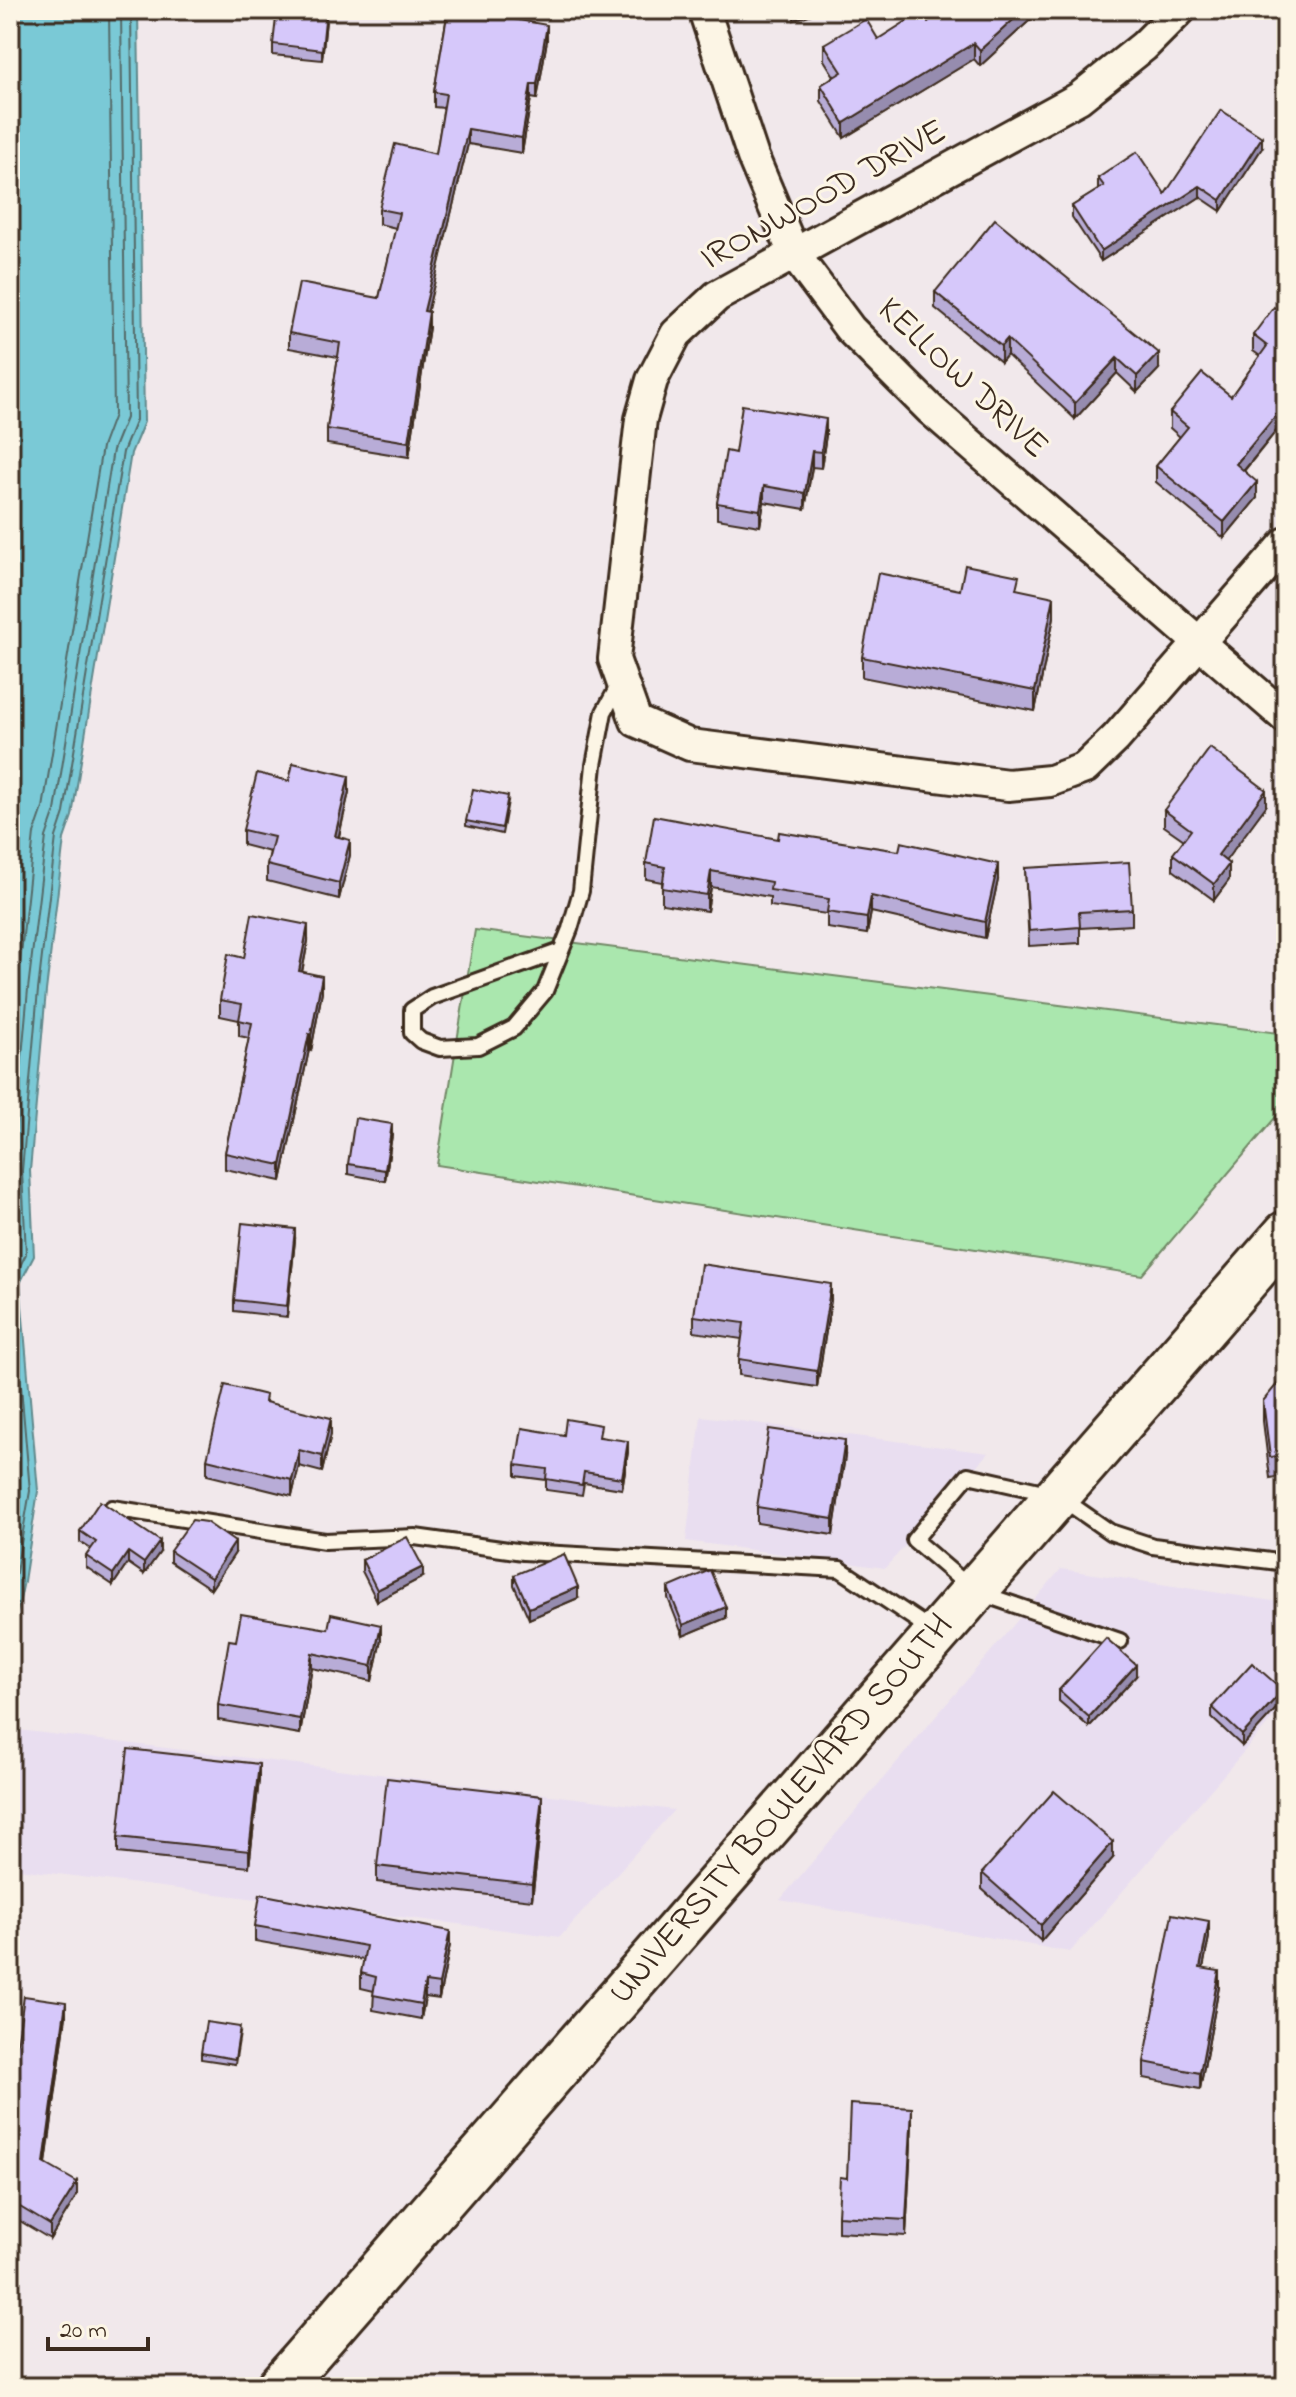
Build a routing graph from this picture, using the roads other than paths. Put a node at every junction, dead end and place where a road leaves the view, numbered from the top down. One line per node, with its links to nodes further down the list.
1 (704, 10): 3 (street, KELLOW DRIVE)
2 (1180, 10): 3 (street, IRONWOOD DRIVE)
3 (794, 254): 5 (street, KELLOW DRIVE); 6 (street, IRONWOOD DRIVE)
4 (1286, 543): 5 (street)
5 (1200, 641): 6 (street, IRONWOOD DRIVE); 7 (street, KELLOW DRIVE)
6 (622, 679): 8 (lane)
7 (1286, 718)
8 (561, 951): 8 (lane)
9 (1286, 1234): 10 (main road, UNIVERSITY BOULEVARD SOUTH)
10 (1057, 1495): 12 (lane); 13 (main road, UNIVERSITY BOULEVARD SOUTH); 13 (lane)
11 (112, 1508): 14 (lane)
12 (1286, 1563)
13 (974, 1591): 14 (main road, UNIVERSITY BOULEVARD SOUTH); 15 (lane)
14 (936, 1634): 16 (main road, UNIVERSITY BOULEVARD SOUTH)
15 (1120, 1641)
16 (279, 2387)

